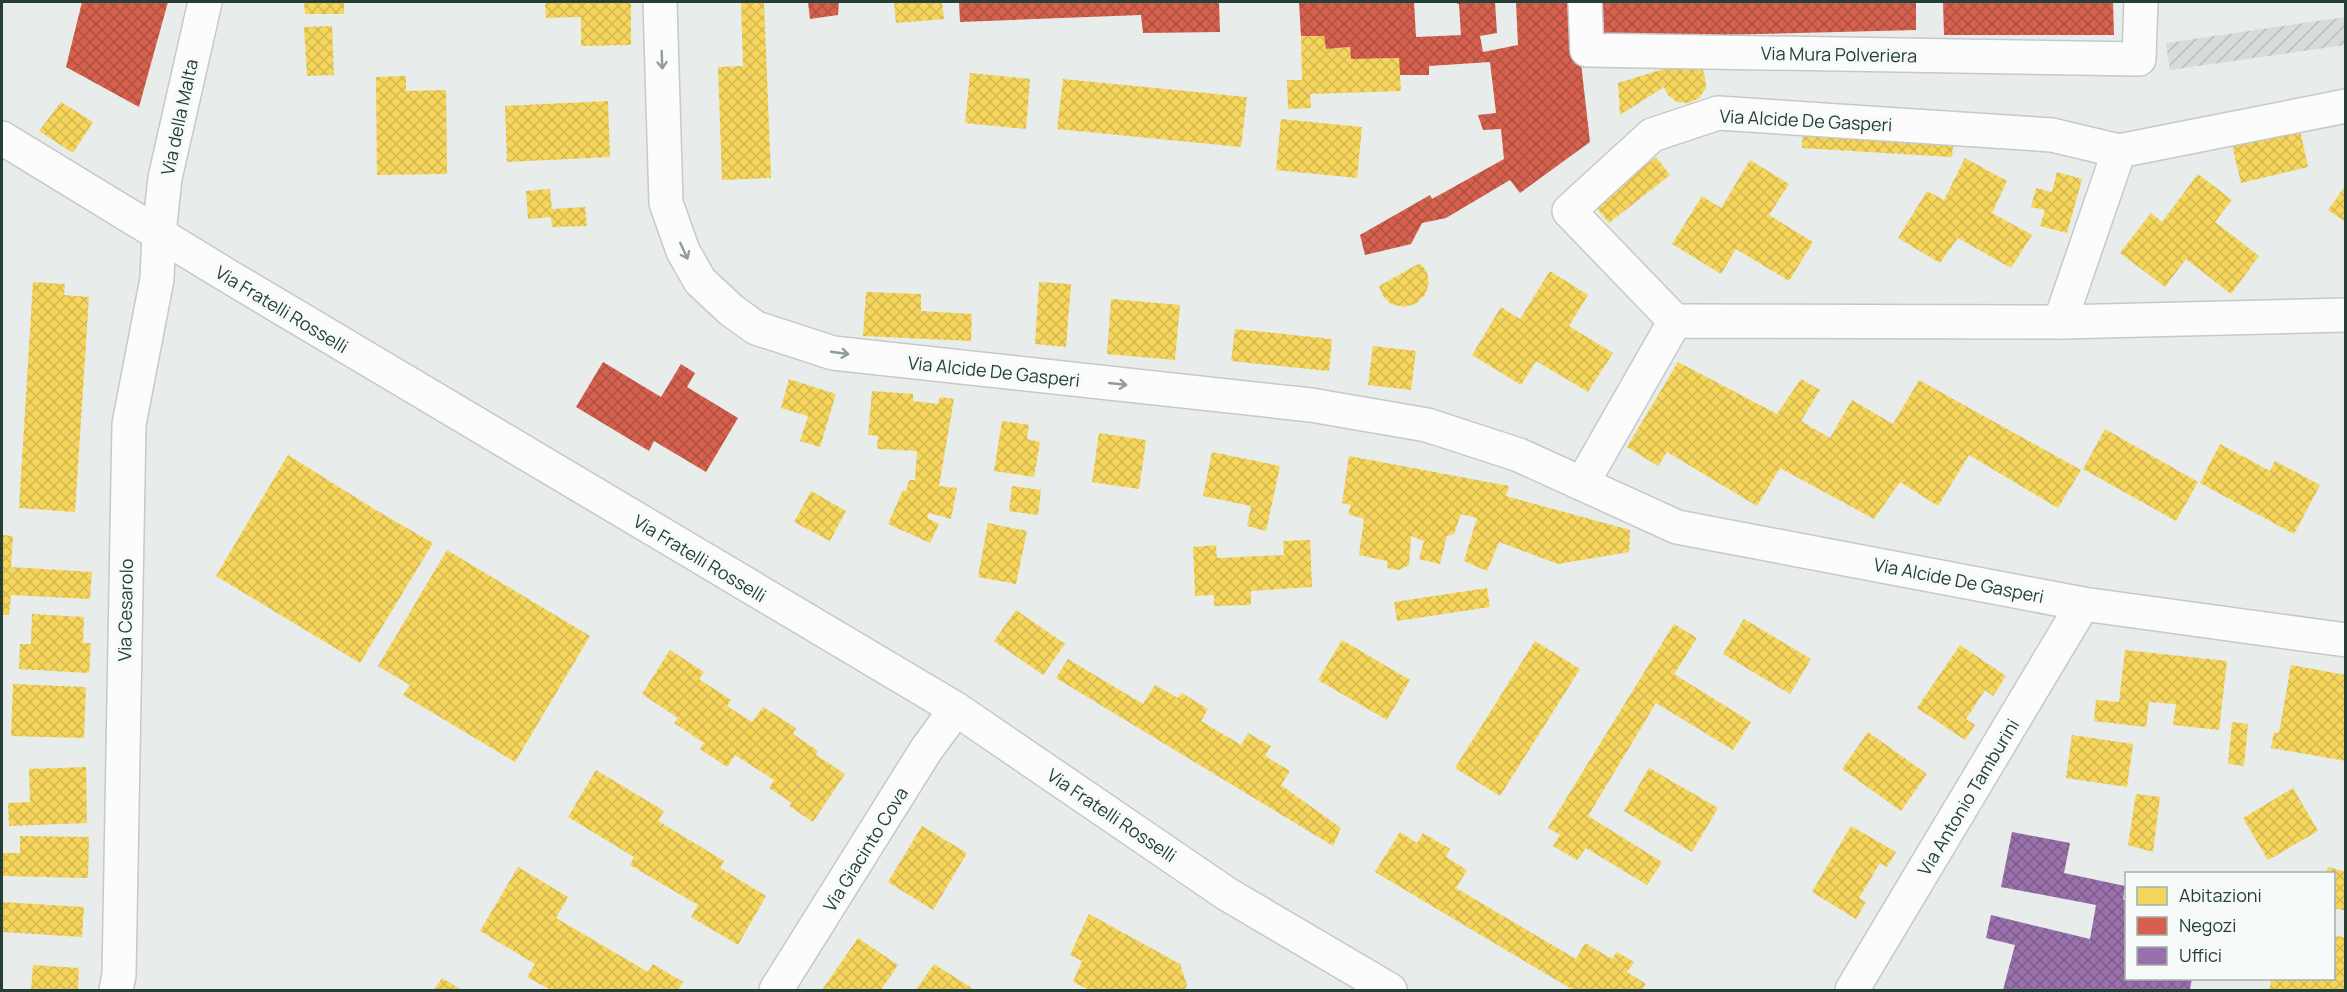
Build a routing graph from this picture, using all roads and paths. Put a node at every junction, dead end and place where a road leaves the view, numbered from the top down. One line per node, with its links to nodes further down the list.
1 (205, 2): 8 (street, Via della Malta)
2 (660, 2): 12 (street, Via Alcide De Gasperi, one-way to 12)
3 (1585, 2): 4 (street, Via Mura Polveriera)
4 (2141, 2)
5 (2346, 106): 7 (street, Via Alcide De Gasperi)
6 (2, 138): 8 (street, Via Fratelli Rosselli)
7 (2119, 151): 10 (street, Via Alcide De Gasperi); 11 (street)
8 (159, 233): 15 (street, Via Fratelli Rosselli); 16 (street, Via Cesarolo)
9 (2346, 315): 11 (street)
10 (1675, 321): 11 (street); 12 (street)
11 (2060, 322)
12 (1582, 482): 13 (street, Via Alcide De Gasperi)
13 (2083, 604): 14 (street, Via Alcide De Gasperi); 19 (street, Via Antonio Tamburini)
14 (2346, 640)
15 (956, 709): 17 (street, Via Giacinto Cova); 18 (street, Via Fratelli Rosselli)
16 (116, 990)
17 (776, 990)
18 (1389, 990)
19 (1852, 990)

